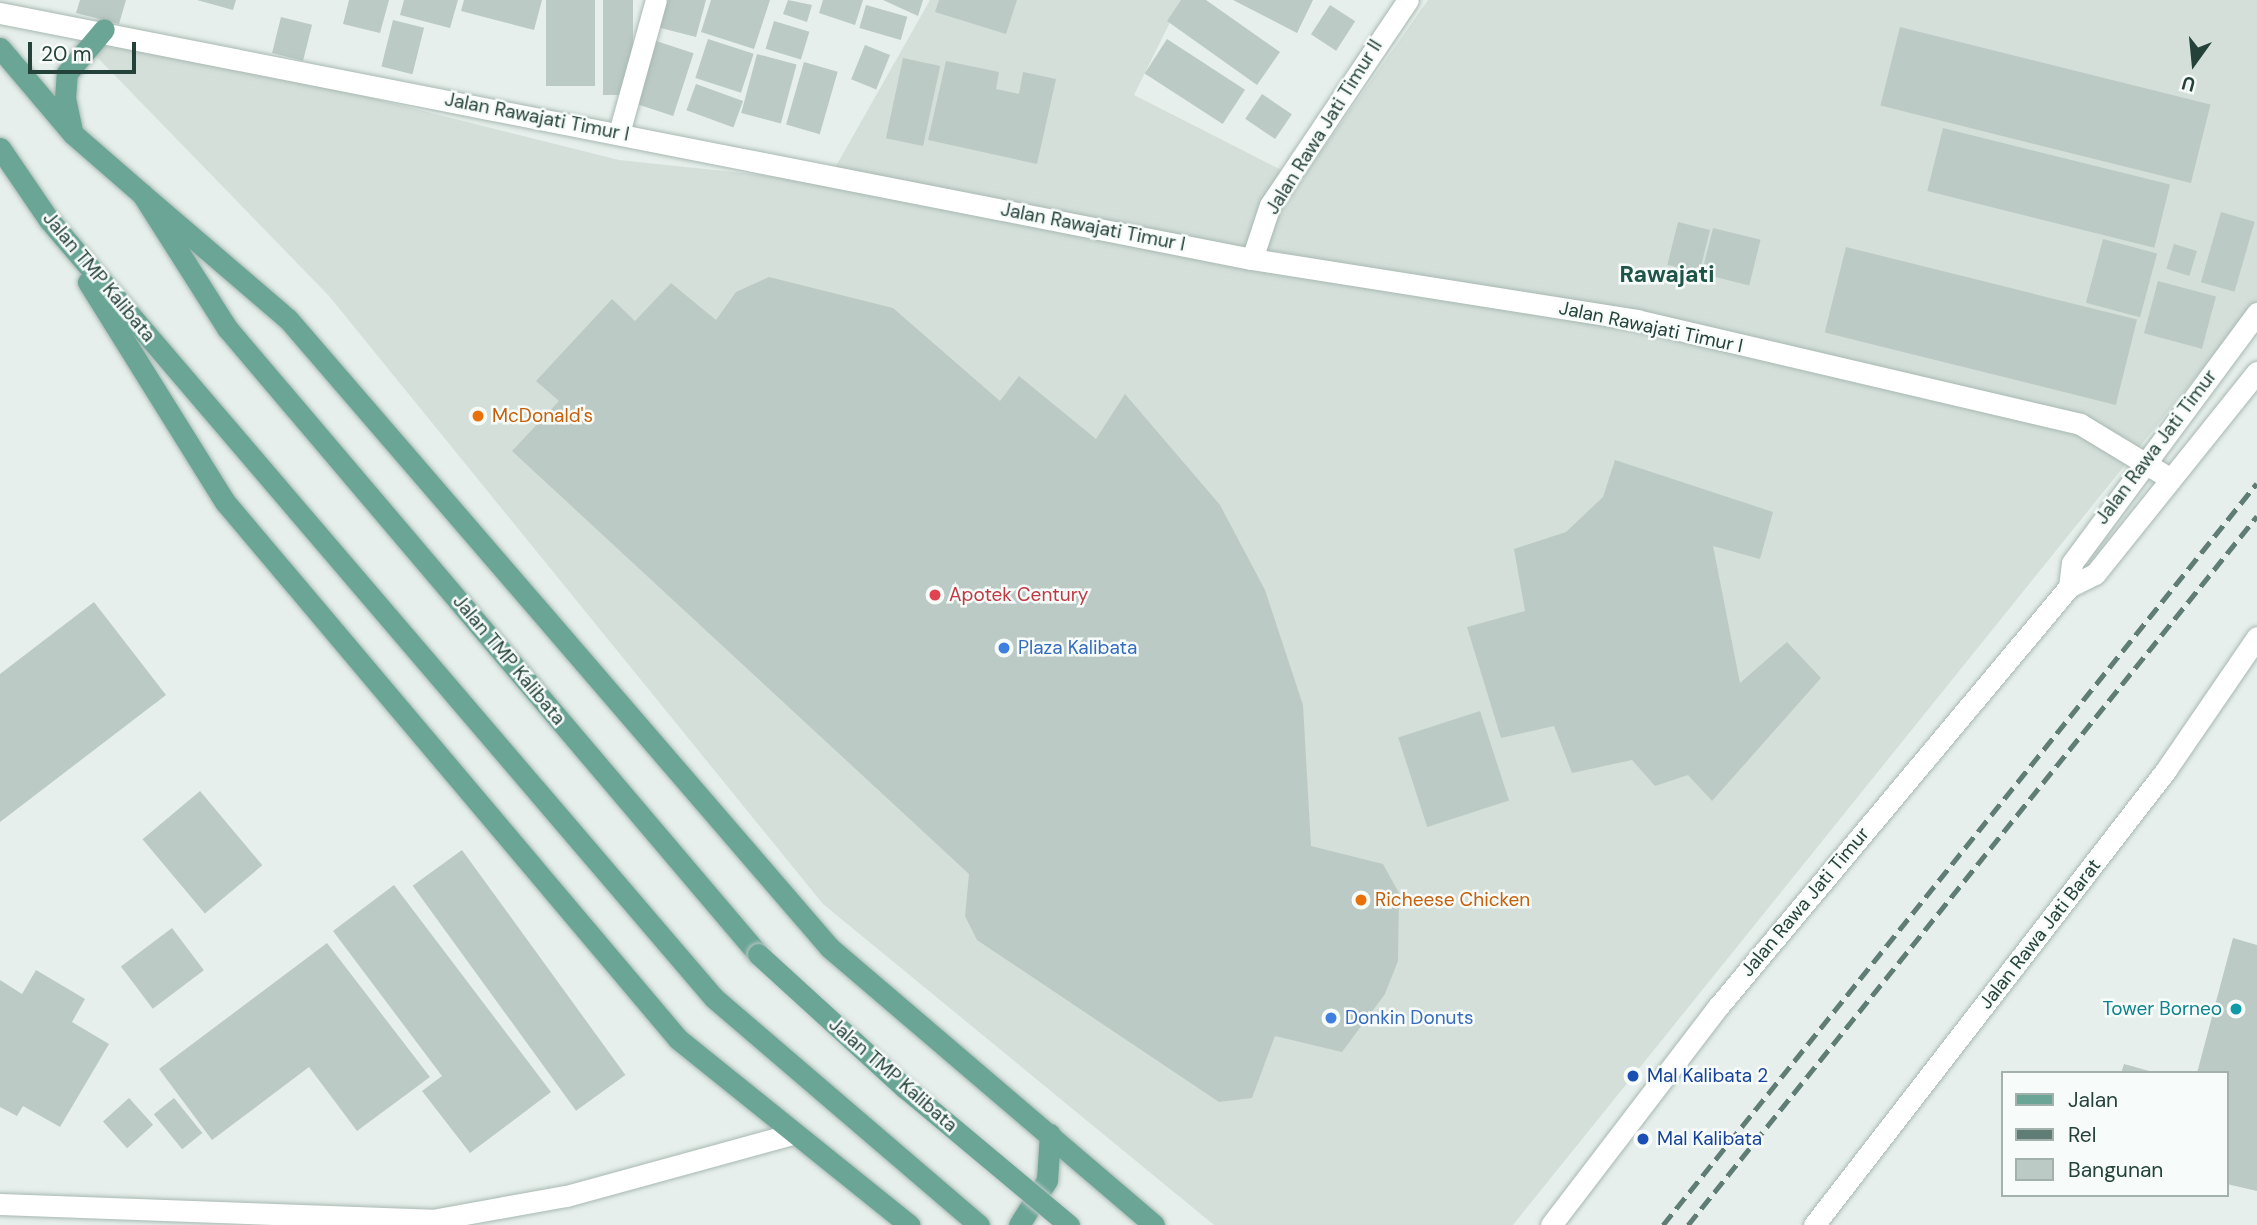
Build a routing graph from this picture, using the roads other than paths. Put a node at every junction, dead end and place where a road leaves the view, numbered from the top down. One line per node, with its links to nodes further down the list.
1 (656, 0): 6 (street)
2 (1408, 0): 11 (street, Jalan Rawa Jati Timur II)
3 (0, 12): 4 (street, Jalan Rawajati Timur I)
4 (104, 29): 6 (street, Jalan Rawajati Timur I); 7 (main road)
5 (0, 48): 7 (main road, Jalan TMP Kalibata)
6 (619, 133): 11 (street, Jalan Rawajati Timur I)
7 (73, 134): 9 (main road, Jalan TMP Kalibata)
8 (0, 148): 10 (main road, Jalan TMP Kalibata)
9 (142, 194): 19 (main road); 24 (main road, Jalan TMP Kalibata, bridge)
10 (49, 220): 18 (main road); 22 (main road, Jalan TMP Kalibata)
11 (1252, 259): 14 (street, Jalan Rawajati Timur I)
12 (2257, 313): 14 (street, Jalan Rawa Jati Timur)
13 (2257, 372): 15 (street, Jalan Rawa Jati Timur)
14 (2142, 463): 15 (street, Jalan Rawajati Timur I); 16 (street, Jalan Rawa Jati Timur)
15 (2171, 479): 16 (street, Jalan Rawa Jati Timur)
16 (2069, 587): 26 (street, Jalan Rawa Jati Timur)
17 (2257, 636): 27 (street, Jalan Rawa Jati Barat)
18 (792, 1134): 20 (street); 21 (main road)
19 (1050, 1134): 23 (main road); 25 (main road)
20 (0, 1204)
21 (909, 1225)
22 (979, 1225)
23 (1019, 1225)
24 (1069, 1225)
25 (1154, 1225)
26 (1551, 1225)
27 (1814, 1225)

